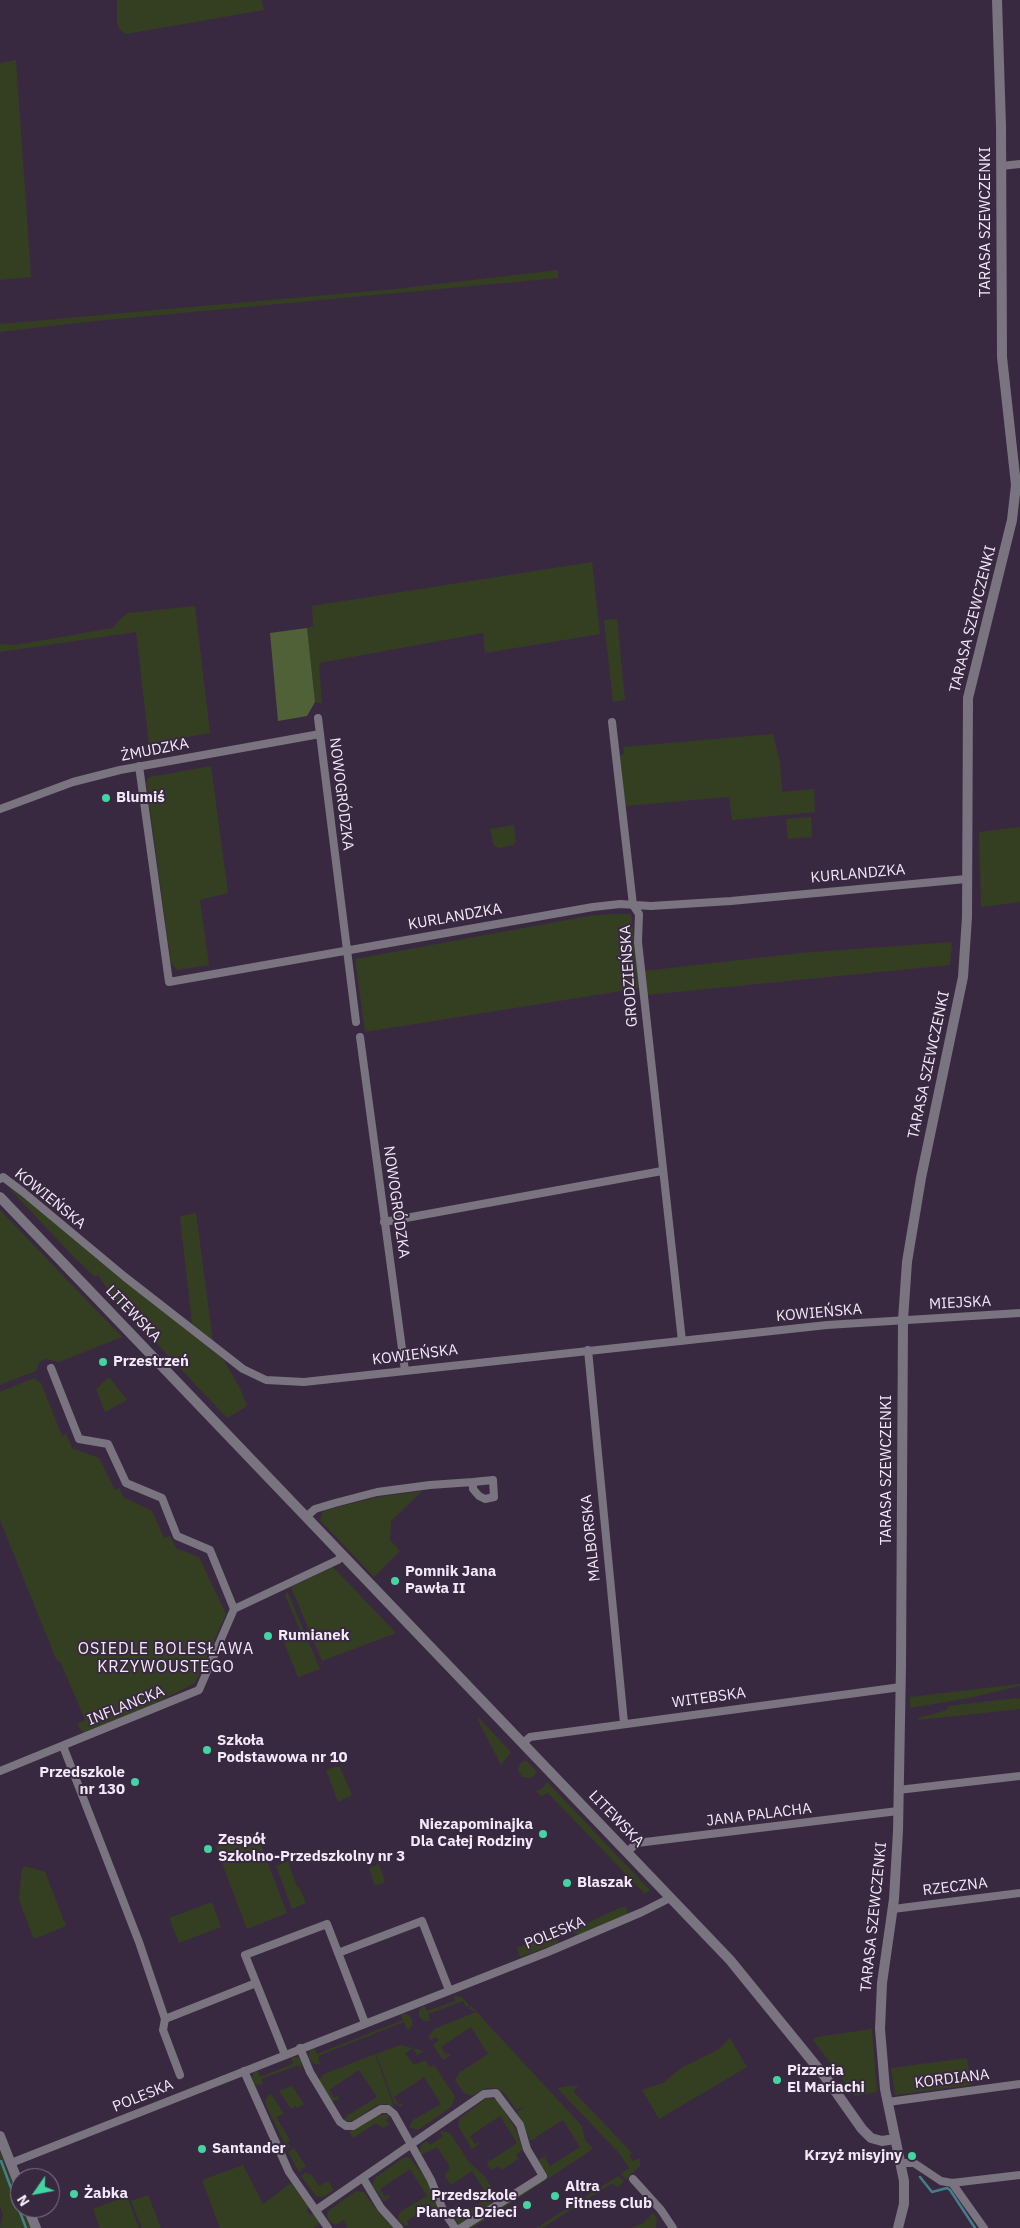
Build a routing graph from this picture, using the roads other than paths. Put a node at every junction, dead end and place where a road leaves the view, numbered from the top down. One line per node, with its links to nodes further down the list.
1 (997, 0): 3 (street, TARASA SZEWCZENKI)
2 (1020, 164): 3 (street)
3 (1001, 166): 4 (street, TARASA SZEWCZENKI)
4 (1016, 521): 10 (street, TARASA SZEWCZENKI)
5 (318, 718): 7 (street, NOWOGRÓDZKA)
6 (612, 722): 11 (street, GRODZIEŃSKA)
7 (320, 734): 8 (street, ŻMUDZKA); 12 (street, NOWOGRÓDZKA)
8 (139, 766): 9 (street, ŻMUDZKA); 12 (street, KURLANDZKA)
9 (0, 809)
10 (966, 879): 11 (street, KURLANDZKA); 20 (street, TARASA SZEWCZENKI)
11 (633, 905): 12 (street, KURLANDZKA); 15 (street, GRODZIEŃSKA)
12 (346, 951): 13 (street, NOWOGRÓDZKA)
13 (356, 1022)
14 (360, 1036): 18 (street, NOWOGRÓDZKA)
15 (662, 1171): 18 (street); 21 (street, GRODZIEŃSKA)
16 (0, 1179): 24 (street, KOWIEŃSKA)
17 (0, 1197): 26 (street, LITEWSKA)
18 (384, 1222): 24 (street, NOWOGRÓDZKA)
19 (1020, 1313): 20 (street, MIEJSKA)
20 (902, 1320): 21 (street, KOWIEŃSKA); 29 (street, TARASA SZEWCZENKI)
21 (682, 1341): 22 (street, KOWIEŃSKA)
22 (588, 1350): 24 (street, KOWIEŃSKA); 30 (street, MALBORSKA)
23 (51, 1368): 28 (street)
24 (405, 1371)
25 (473, 1482): 26 (street)
26 (306, 1517): 27 (street, LITEWSKA)
27 (342, 1555): 28 (street); 31 (street, LITEWSKA)
28 (234, 1609): 32 (street, INFLANCKA)
29 (901, 1687): 30 (street, WITEBSKA); 35 (street, TARASA SZEWCZENKI)
30 (624, 1723): 31 (street, WITEBSKA)
31 (523, 1744): 37 (street, LITEWSKA)
32 (63, 1746): 33 (street, INFLANCKA); 44 (street, POLESKA)
33 (0, 1772)
34 (1020, 1776): 35 (street)
35 (898, 1790): 36 (street, TARASA SZEWCZENKI)
36 (898, 1811): 37 (street, JANA PALACHA); 40 (street, TARASA SZEWCZENKI)
37 (627, 1852): 39 (street, LITEWSKA)
38 (1020, 1893): 40 (street, RZECZNA)
39 (670, 1898): 43 (street, POLESKA); 53 (street, LITEWSKA)
40 (893, 1909): 51 (street, TARASA SZEWCZENKI)
41 (338, 1953): 42 (street); 43 (street); 45 (street)
42 (256, 1984): 44 (street); 47 (street)
43 (449, 1990): 45 (street, POLESKA)
44 (165, 2019): 49 (street, POLESKA)
45 (365, 2023): 46 (street, POLESKA)
46 (300, 2048): 47 (street, POLESKA); 54 (street)
47 (284, 2055): 48 (street, POLESKA)
48 (244, 2071): 55 (street, POLESKA); 62 (street)
49 (180, 2075)
50 (1020, 2084): 51 (street, KORDIANA)
51 (888, 2102): 53 (street, TARASA SZEWCZENKI)
52 (0, 2136): 55 (street)
53 (895, 2139): 56 (street, TARASA SZEWCZENKI)
54 (410, 2145): 59 (street); 65 (street); 66 (street)
55 (11, 2163): 57 (street)
56 (902, 2163): 61 (street); 68 (street, TARASA SZEWCZENKI)
57 (13, 2168)
58 (1020, 2175): 61 (street)
59 (363, 2178): 62 (street); 64 (street)
60 (633, 2179): 67 (street)
61 (952, 2183): 69 (street)
62 (316, 2210): 63 (street)
63 (328, 2228)
64 (399, 2228)
65 (455, 2228)
66 (461, 2228)
67 (673, 2228)
68 (898, 2228)
69 (984, 2228)

